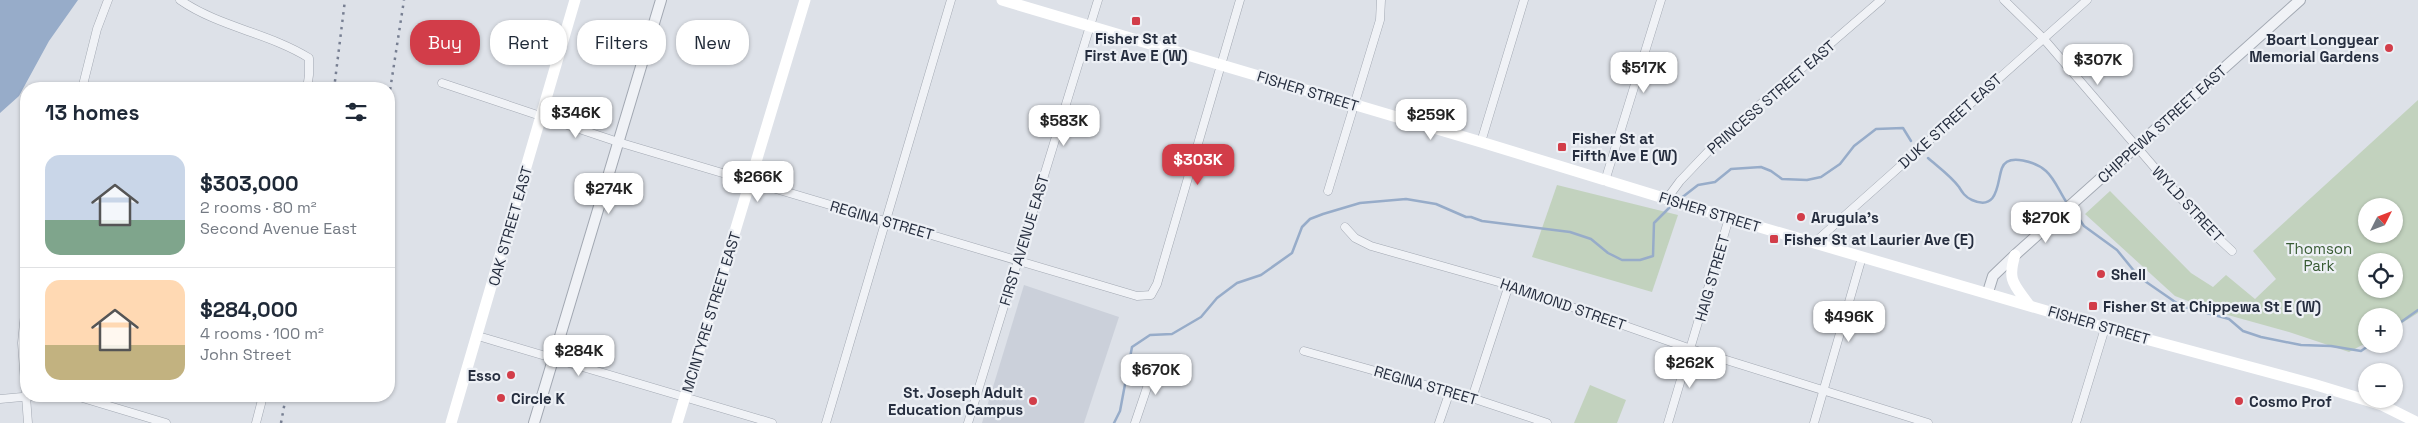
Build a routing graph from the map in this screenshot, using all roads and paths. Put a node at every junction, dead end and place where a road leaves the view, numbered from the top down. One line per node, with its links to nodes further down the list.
1 (108, 0): 20 (street)
2 (180, 0): 21 (street)
3 (575, 0): 24 (main road, OAK STREET EAST)
4 (661, 0): 25 (street)
5 (805, 0): 28 (main road, MCINTYRE STREET EAST)
6 (951, 0): 33 (street)
7 (1002, 0): 17 (main road, FISHER STREET)
8 (1098, 0): 17 (street, FIRST AVENUE EAST)
9 (1240, 0): 19 (street)
10 (1381, 0): 23 (street)
11 (1524, 0): 26 (street)
12 (1662, 0): 29 (street)
13 (1881, 0): 31 (street, PRINCESS STREET EAST)
14 (2004, 0): 18 (street, WYLD STREET)
15 (2087, 0): 18 (street, DUKE STREET EAST)
16 (2300, 0): 27 (street, CHIPPEWA STREET EAST)
17 (1090, 28): 19 (main road, FISHER STREET); 39 (street, FIRST AVENUE EAST)
18 (2043, 38): 27 (street, WYLD STREET); 35 (street, DUKE STREET EAST)
19 (1221, 65): 23 (main road, FISHER STREET); 39 (street, REGINA STREET)
20 (84, 82)
21 (308, 82)
22 (442, 84): 24 (street, REGINA STREET)
23 (1354, 105): 26 (main road, FISHER STREET); 30 (street)
24 (542, 115): 25 (street, REGINA STREET); 44 (main road, OAK STREET EAST)
25 (618, 142): 28 (street, REGINA STREET); 47 (street)
26 (1481, 142): 29 (main road, FISHER STREET)
27 (2136, 148): 36 (street, WYLD STREET); 37 (street, CHIPPEWA STREET EAST)
28 (751, 182): 33 (street, REGINA STREET); 51 (main road, MCINTYRE STREET EAST)
29 (1605, 182): 31 (main road, FISHER STREET)
30 (1328, 191)
31 (1670, 201): 32 (main road, FISHER STREET)
32 (1729, 218): 35 (main road, FISHER STREET); 45 (street, HAIG STREET)
33 (885, 220): 39 (street, REGINA STREET); 65 (street)
34 (1344, 227): 40 (street, HAMMOND STREET)
35 (1814, 243): 38 (main road, FISHER STREET)
36 (2232, 251)
37 (2015, 255): 41 (street, CHIPPEWA STREET EAST); 42 (main road)
38 (1862, 257): 41 (main road, FISHER STREET); 49 (street)
39 (1017, 260): 66 (street, FIRST AVENUE EAST)
40 (1509, 285): 45 (street, HAMMOND STREET); 53 (street)
41 (1988, 292): 42 (main road, FISHER STREET)
42 (2029, 305): 43 (main road, FISHER STREET)
43 (2106, 328): 73 (street); 74 (main road, FISHER STREET)
44 (478, 336): 47 (street); 61 (main road, OAK STREET EAST)
45 (1690, 349): 49 (street, HAMMOND STREET); 70 (street, HAIG STREET)
46 (1304, 352): 50 (street, REGINA STREET)
47 (554, 358): 51 (street); 62 (street)
48 (1156, 361): 67 (street)
49 (1823, 390): 71 (street); 72 (street, HAMMOND STREET)
50 (1450, 391): 53 (street, REGINA STREET); 68 (street)
51 (685, 397): 63 (main road, MCINTYRE STREET EAST); 64 (street)
52 (20, 398): 54 (street)
53 (1472, 398): 69 (street, REGINA STREET)
54 (0, 399)
55 (29, 402): 58 (street)
56 (96, 402): 59 (street)
57 (261, 402): 60 (street)
58 (28, 423)
59 (166, 423)
60 (256, 423)
61 (451, 423)
62 (534, 423)
63 (678, 423)
64 (772, 423)
65 (826, 423)
66 (968, 423)
67 (1135, 423)
68 (1439, 423)
69 (1547, 423)
70 (1668, 423)
71 (1814, 423)
72 (1928, 423)
73 (2076, 423)
74 (2418, 423)

